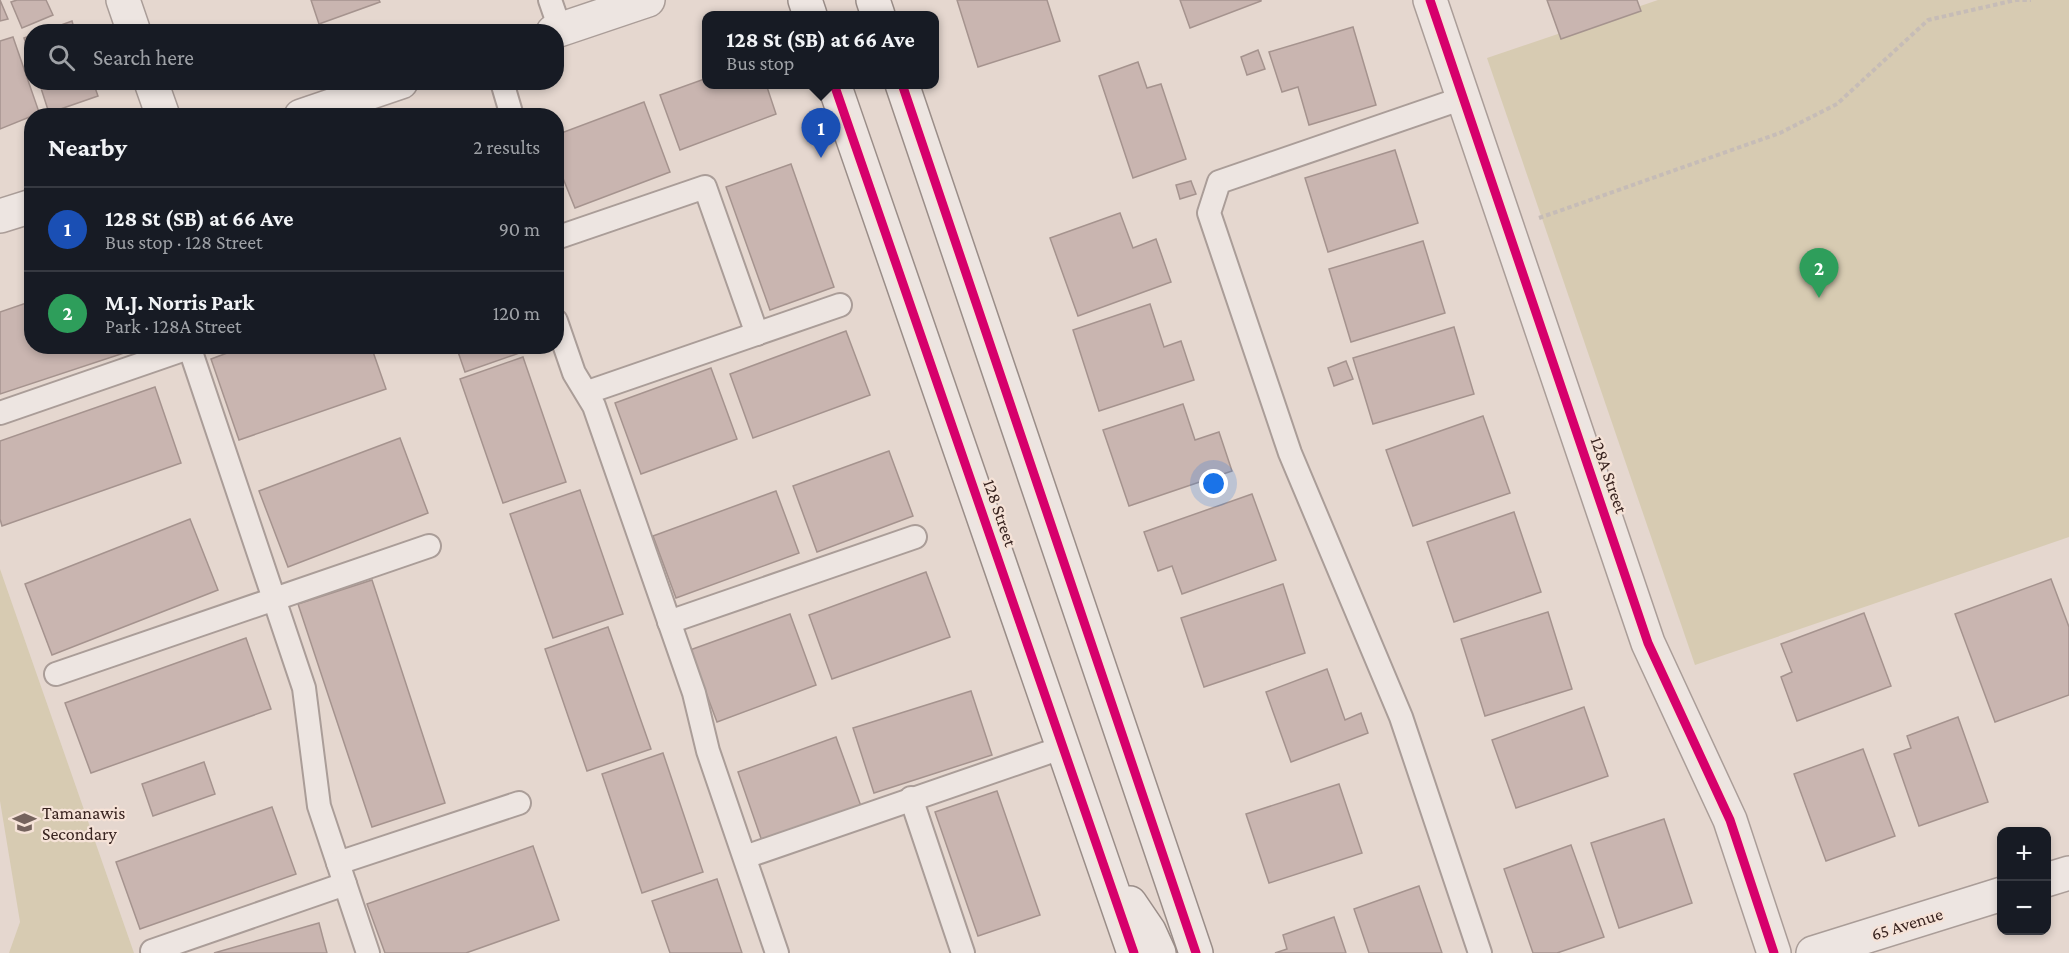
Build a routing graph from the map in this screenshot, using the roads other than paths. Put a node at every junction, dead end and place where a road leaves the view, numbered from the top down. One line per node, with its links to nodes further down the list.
1 (123, 0): 5 (main road)
2 (648, 0): 4 (main road)
3 (1430, 0): 11 (main road, 128A Street)
4 (555, 20)
5 (131, 24)
6 (836, 89): 30 (main road, 128 Street)
7 (904, 89): 45 (main road)
8 (155, 90): 12 (main road)
9 (377, 90): 13 (main road)
10 (504, 90): 14 (lane)
11 (1463, 98): 46 (lane); 47 (main road, 128A Street)
12 (160, 108)
13 (325, 108)
14 (510, 108)
15 (24, 208): 16 (main road)
16 (0, 216)
17 (564, 235): 19 (lane)
18 (840, 305): 19 (lane)
19 (757, 334): 23 (lane)
20 (564, 344): 23 (lane)
21 (171, 354): 24 (lane)
22 (193, 354): 27 (lane)
23 (588, 392): 28 (lane)
24 (0, 413)
25 (915, 537): 28 (lane)
26 (429, 546): 27 (lane)
27 (274, 600): 29 (lane); 35 (lane)
28 (669, 622): 33 (lane)
29 (56, 674)
30 (1064, 747): 31 (lane); 34 (main road, 128 Street)
31 (911, 798): 33 (lane); 42 (lane)
32 (519, 803): 35 (lane)
33 (745, 857): 41 (lane)
34 (1105, 867): 43 (main road, 128 Street); 44 (main road)
35 (341, 873): 39 (lane); 40 (lane)
36 (2069, 873): 37 (main road)
37 (2051, 878)
38 (1997, 895): 48 (main road, 65 Avenue)
39 (153, 951)
40 (368, 953)
41 (777, 953)
42 (963, 953)
43 (1134, 953)
44 (1159, 953)
45 (1196, 953)
46 (1480, 953)
47 (1774, 953)
48 (1813, 953)

